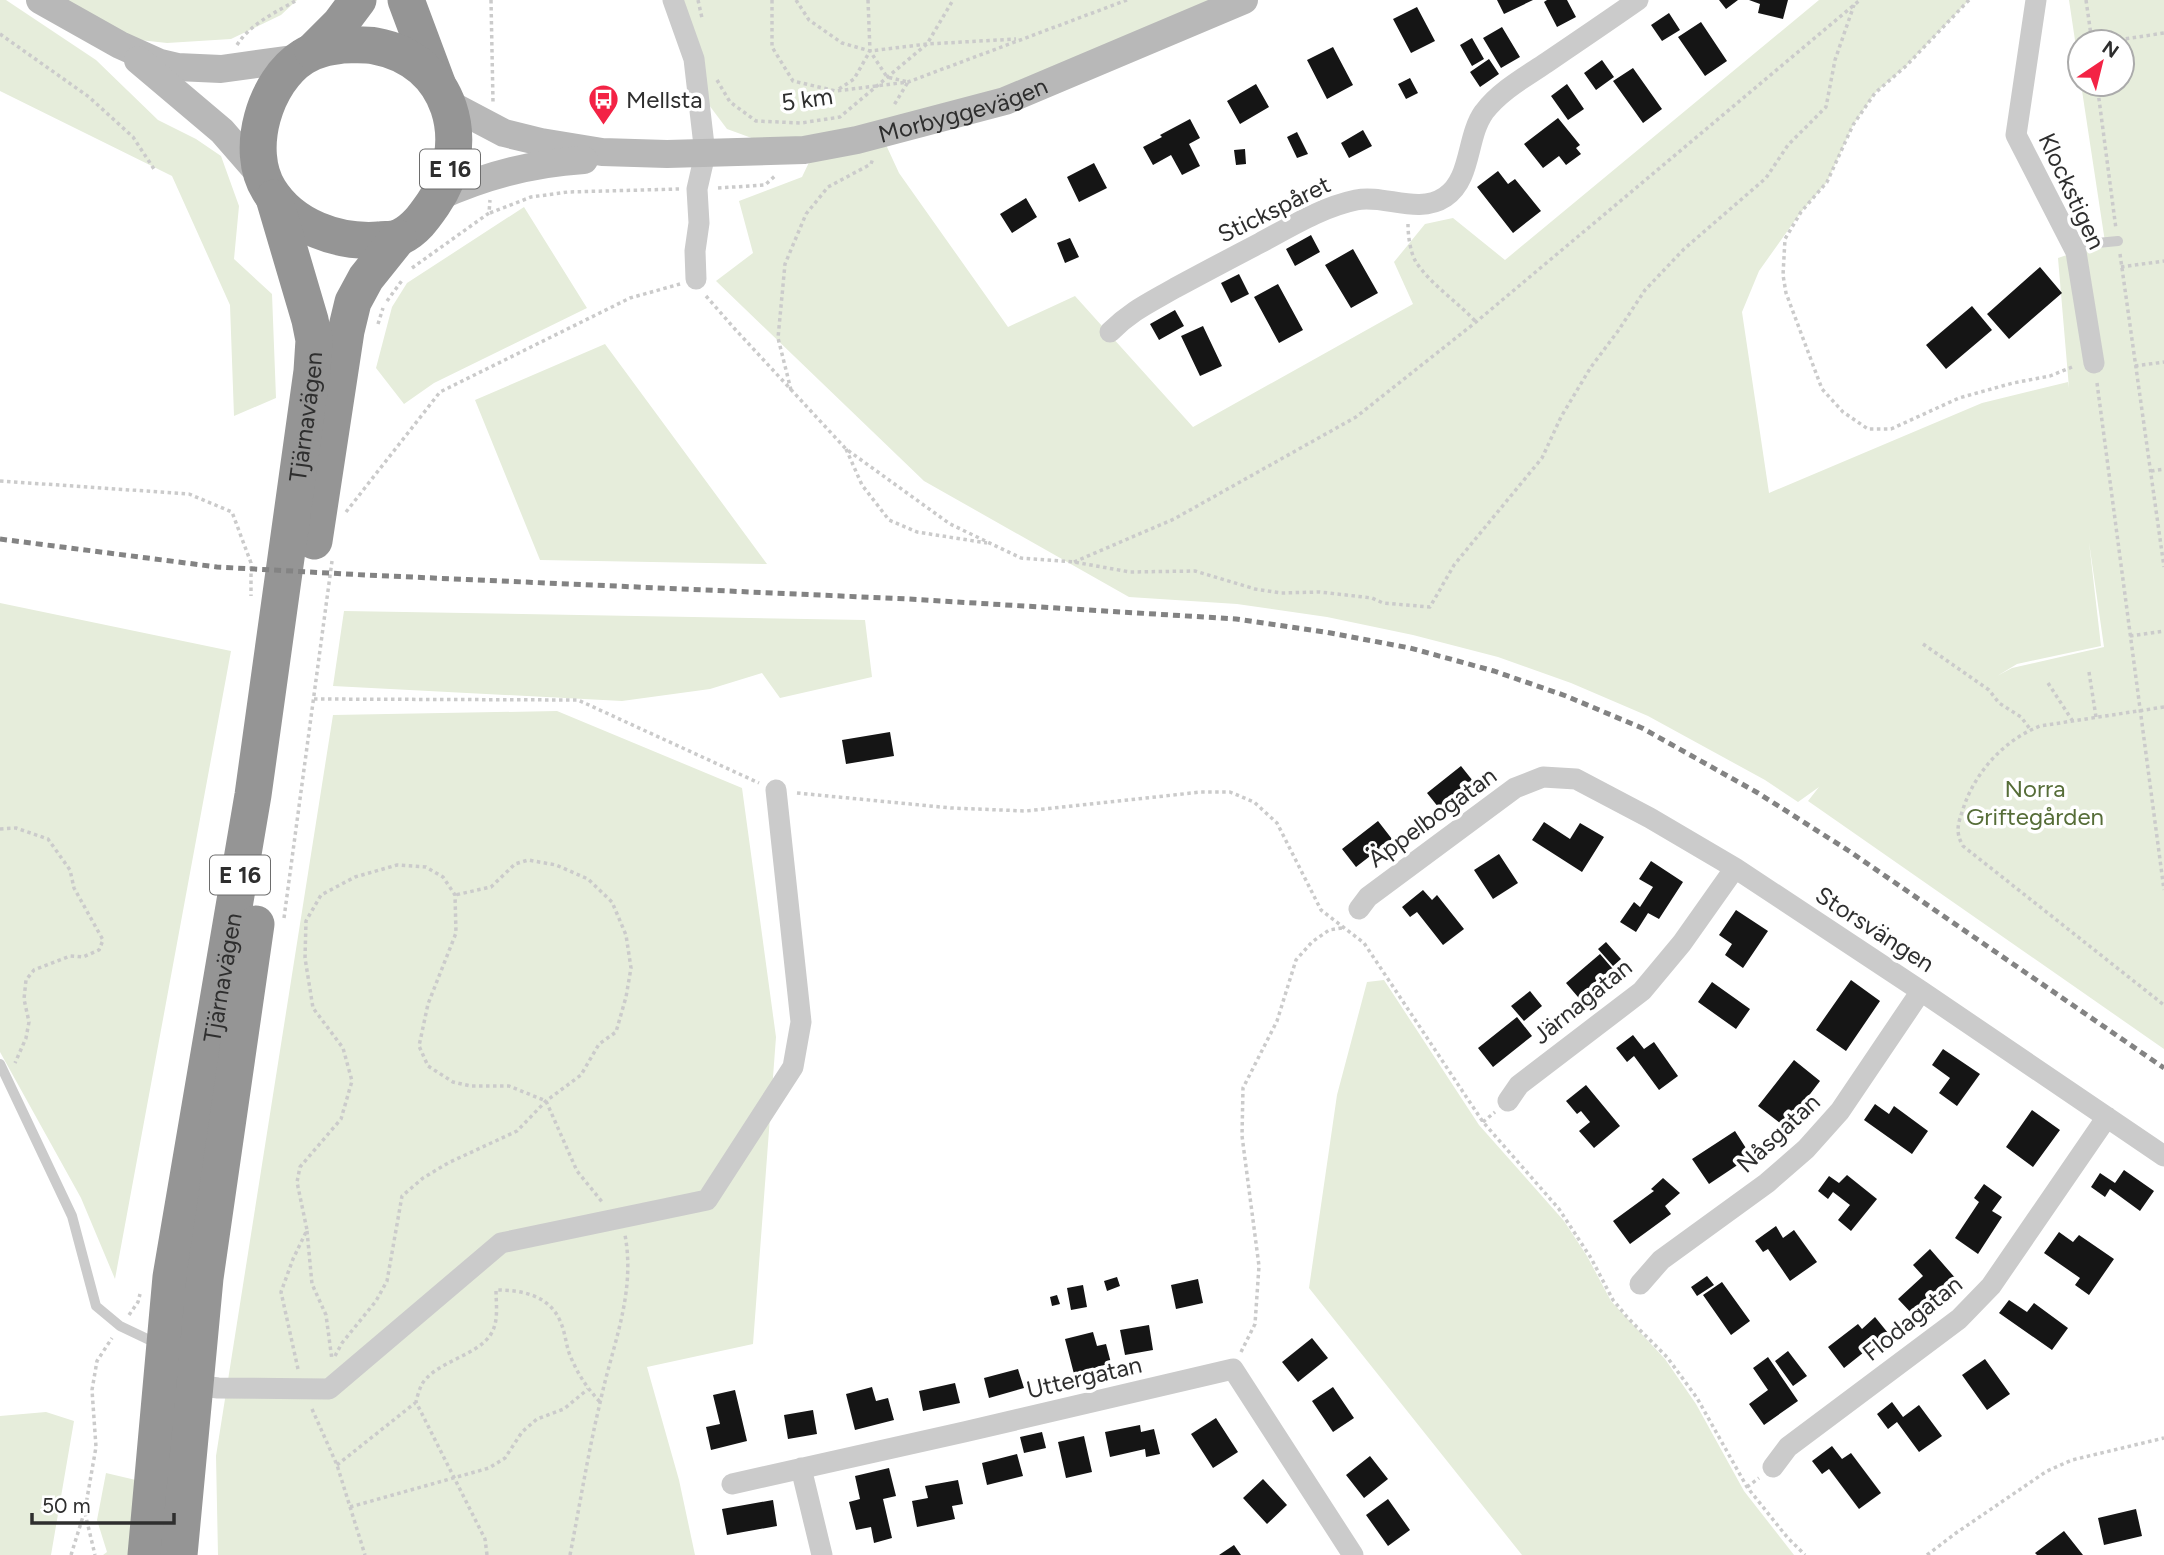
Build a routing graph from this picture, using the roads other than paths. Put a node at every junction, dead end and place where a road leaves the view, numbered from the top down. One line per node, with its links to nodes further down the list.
1 (40, 0): 8 (street)
2 (358, 0): 9 (highway, E 16)
3 (406, 0): 10 (highway, E 16)
4 (673, 0): 12 (street)
5 (1244, 0): 12 (street, Morbyggevägen)
6 (1639, 0): 19 (street, Stickspåret)
7 (2036, 0): 17 (street, Klockstigen)
8 (120, 45): 9 (street); 13 (street)
9 (306, 55): 10 (highway); 13 (highway, E 16)
10 (443, 94): 11 (street, Morbyggevägen); 14 (highway, E 16)
11 (667, 154): 12 (street, Morbyggevägen); 14 (street, Morbyggevägen)
12 (705, 154): 18 (street)
13 (268, 188): 15 (highway); 31 (highway, Tjärnavägen / E 16)
14 (438, 197): 15 (highway, E 16)
15 (398, 239): 32 (highway, Tjärnavägen / E 16)
16 (2118, 241): 17 (lane)
17 (2076, 252): 20 (street, Klockstigen)
18 (696, 279)
19 (1110, 332)
20 (2094, 363)
21 (1543, 777): 23 (street, Storsvängen); 24 (street, Äppelbogatan)
22 (776, 790): 32 (street)
23 (1735, 869): 25 (street, Storsvängen); 27 (street, Järnagatan)
24 (1359, 909)
25 (1921, 991): 28 (street, Storsvängen); 30 (street, Nåsgatan)
26 (0, 1064): 31 (lane)
27 (1508, 1101)
28 (2107, 1117): 29 (street, Storsvängen); 34 (street, Flodagatan)
29 (2164, 1156)
30 (1640, 1284)
31 (164, 1348): 37 (highway, Tjärnavägen / E 16)
32 (195, 1385): 38 (highway, Tjärnavägen / E 16)
33 (801, 1468): 35 (street, Uttergatan); 36 (street, Uttergatan); 39 (street)
34 (1773, 1468)
35 (732, 1484)
36 (1351, 1554)
37 (146, 1555)
38 (179, 1555)
39 (822, 1555)

